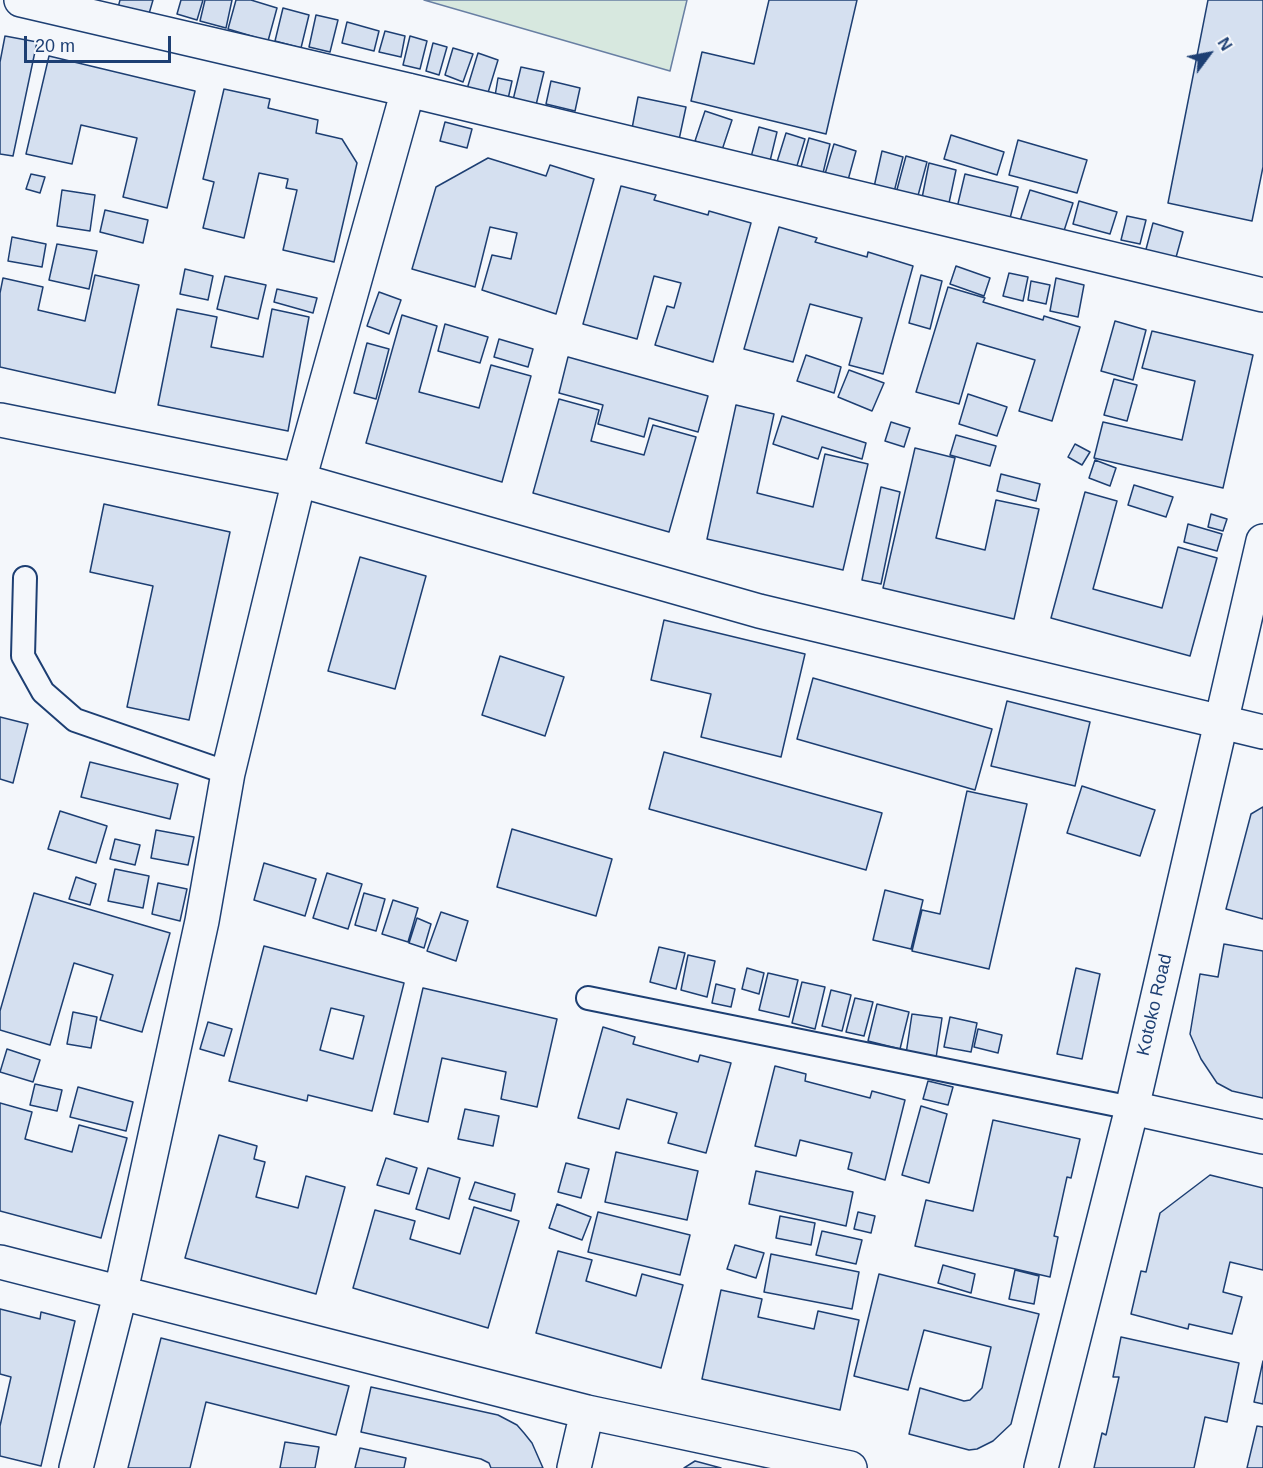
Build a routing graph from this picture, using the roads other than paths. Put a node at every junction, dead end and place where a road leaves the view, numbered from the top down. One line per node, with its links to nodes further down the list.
1 (21, 0): 2 (street)
2 (408, 90): 3 (street); 5 (street)
3 (1263, 295)
4 (0, 420): 5 (street)
5 (299, 480): 8 (street); 10 (street)
6 (1263, 541): 8 (street, Kotoko Road)
7 (25, 578): 10 (lane)
8 (1220, 723): 9 (street); 12 (street, Kotoko Road)
9 (1263, 732)
10 (228, 773): 15 (street)
11 (588, 998): 12 (lane)
12 (1132, 1108): 13 (street); 20 (street, Kotoko Road)
13 (1263, 1137)
14 (0, 1262): 15 (street)
15 (121, 1291): 16 (street); 17 (street)
16 (587, 1412): 18 (street); 19 (street)
17 (76, 1468)
18 (574, 1468)
19 (850, 1468)
20 (1041, 1468)

